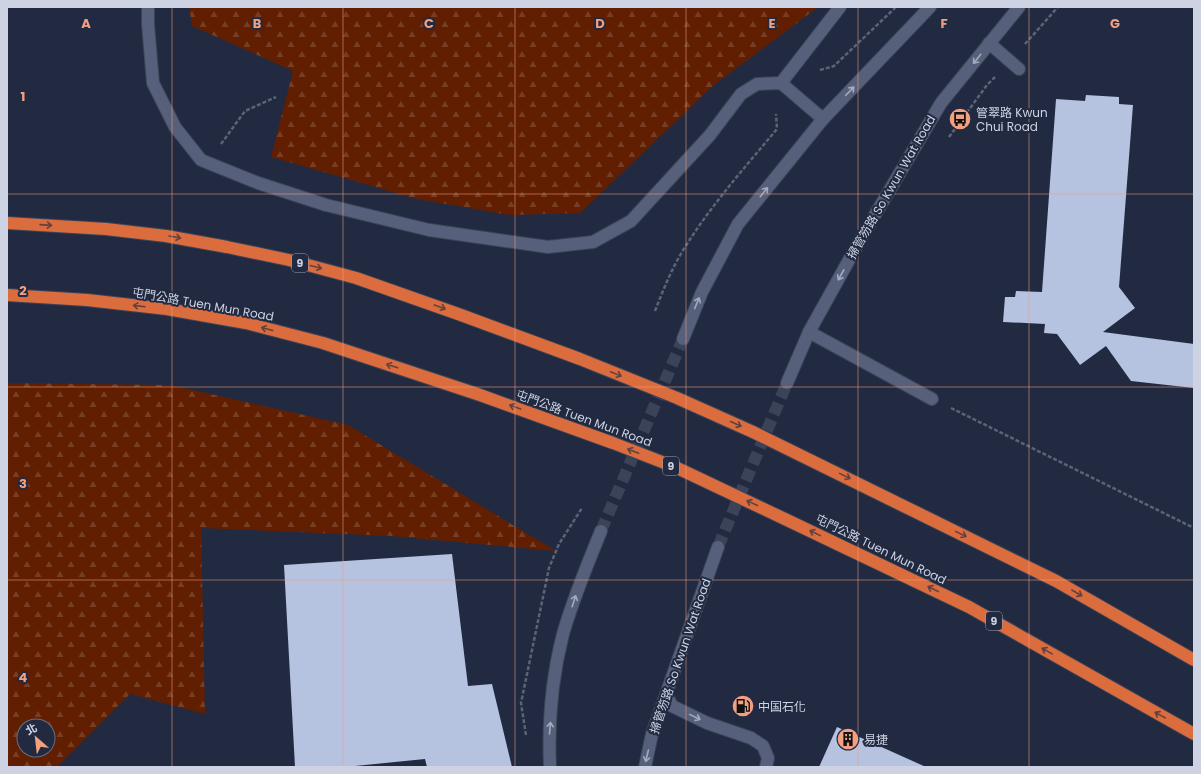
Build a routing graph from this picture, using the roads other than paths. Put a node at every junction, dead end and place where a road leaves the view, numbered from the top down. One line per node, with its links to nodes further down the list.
1 (148, 7): 7 (street)
2 (840, 7): 7 (street)
3 (930, 7): 8 (street, one-way to 3)
4 (1019, 7): 5 (street, 掃管笏路 So Kwun Wat Road)
5 (989, 43): 6 (street); 11 (street, 掃管笏路 So Kwun Wat Road, one-way to 11)
6 (1014, 65)
7 (781, 83): 8 (street)
8 (823, 119): 12 (street, one-way to 8)
9 (7, 223): 17 (highway, 9, one-way to 17)
10 (7, 295): 19 (highway, 屯門公路 Tuen Mun Road / 9, one-way to 10)
11 (809, 332): 13 (street, 掃管笏路 So Kwun Wat Road); 14 (street)
12 (683, 339)
13 (787, 383)
14 (932, 399)
15 (601, 532): 20 (street, one-way to 15)
16 (718, 547): 18 (street, 掃管笏路 So Kwun Wat Road)
17 (1194, 660)
18 (666, 694): 21 (street, 掃管笏路 So Kwun Wat Road, one-way to 21); 22 (street, one-way to 22)
19 (1194, 734)
20 (550, 767)
21 (645, 767)
22 (766, 767)

